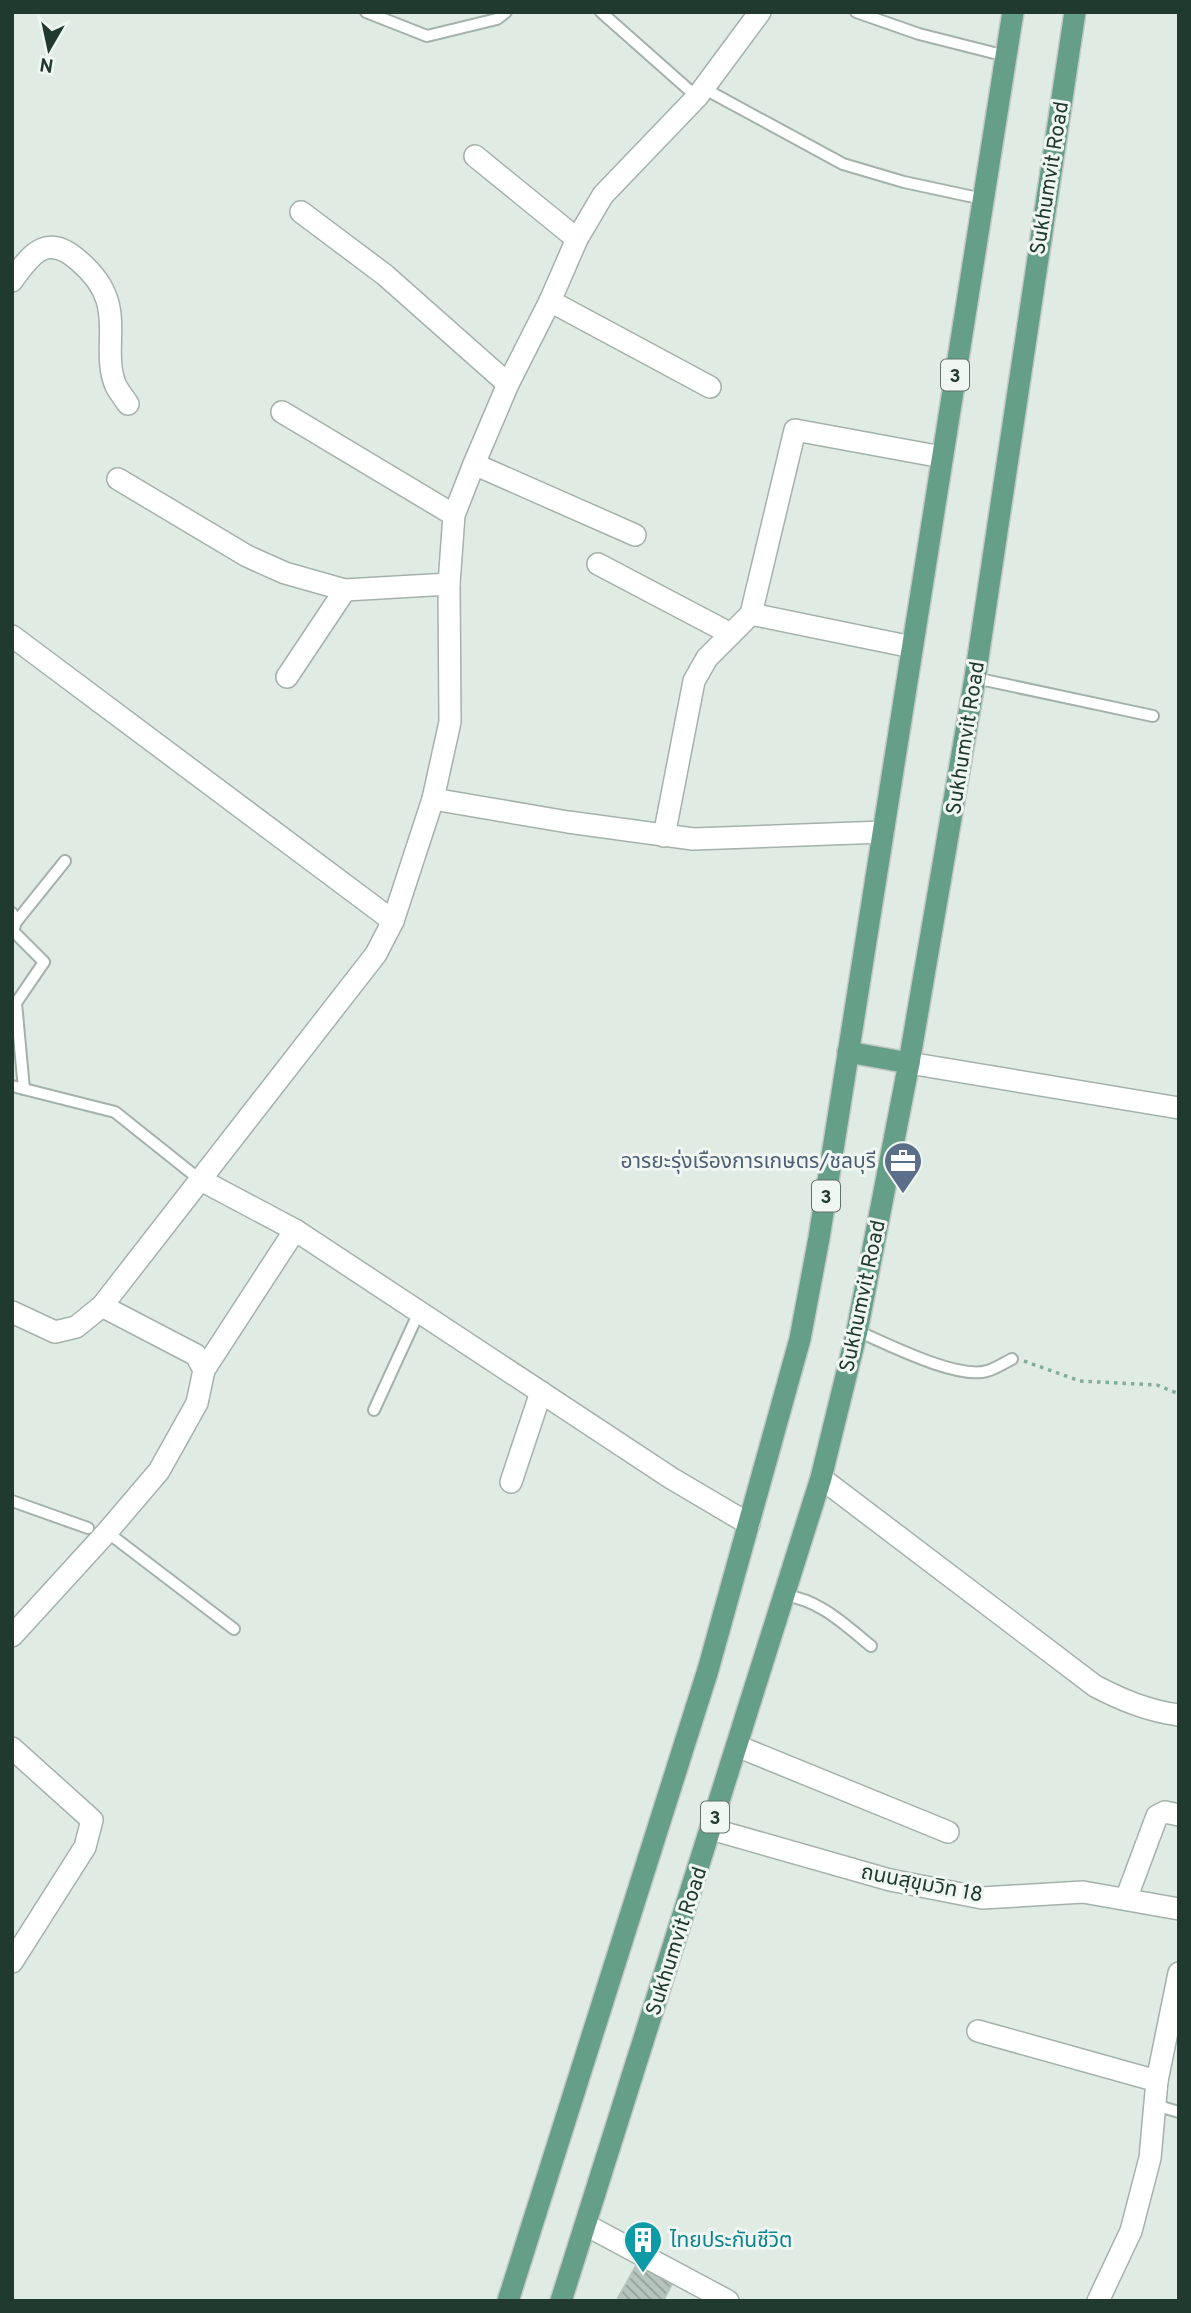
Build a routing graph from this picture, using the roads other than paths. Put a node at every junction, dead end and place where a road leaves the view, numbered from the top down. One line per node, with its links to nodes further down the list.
1 (366, 12): 2 (lane)
2 (506, 12)
3 (601, 12): 9 (lane)
4 (760, 12): 9 (street)
5 (856, 12): 8 (lane)
6 (1013, 12): 8 (main road, 3)
7 (1075, 12): 33 (main road, Sukhumvit Road / 3)
8 (1006, 56): 11 (main road, 3)
9 (700, 92): 11 (lane); 13 (street)
10 (475, 156): 13 (street)
11 (984, 199): 20 (main road, 3)
12 (300, 212): 16 (street)
13 (577, 239): 15 (street)
14 (12, 281): 18 (street)
15 (550, 301): 16 (street); 17 (street)
16 (508, 384): 21 (street)
17 (710, 387)
18 (128, 404)
19 (282, 412): 23 (street)
20 (942, 457): 28 (street); 31 (main road, 3)
21 (474, 464): 23 (street); 24 (street)
22 (118, 479): 27 (street)
23 (454, 515): 26 (street)
24 (635, 535)
25 (598, 564): 29 (street)
26 (449, 584): 27 (street); 35 (street)
27 (345, 590): 32 (street)
28 (751, 614): 29 (street); 31 (street)
29 (731, 634): 37 (street)
30 (12, 636): 40 (street)
31 (912, 647): 36 (main road, 3)
32 (287, 677)
33 (975, 678): 34 (lane); 42 (main road, Sukhumvit Road / 3)
34 (1153, 716)
35 (433, 799): 37 (street); 40 (street)
36 (883, 832): 37 (street); 41 (main road, 3)
37 (664, 836)
38 (65, 861): 39 (lane)
39 (14, 917): 43 (lane)
40 (393, 921): 45 (street)
41 (848, 1052): 42 (main road); 58 (main road, 3)
42 (909, 1063): 44 (street); 50 (main road, Sukhumvit Road / 3)
43 (18, 1087): 45 (lane)
44 (1179, 1108)
45 (200, 1179): 46 (street); 47 (street)
46 (295, 1230): 49 (street); 52 (street)
47 (103, 1306): 48 (street); 52 (street)
48 (12, 1312)
49 (419, 1312): 53 (street); 54 (lane)
50 (857, 1331): 51 (lane); 55 (main road, Sukhumvit Road / 3)
51 (1012, 1359)
52 (204, 1370): 59 (street)
53 (541, 1392): 56 (street); 58 (street)
54 (374, 1410)
55 (821, 1478): 60 (main road, Sukhumvit Road / 3); 64 (street)
56 (510, 1482)
57 (12, 1501): 59 (lane)
58 (749, 1524): 79 (main road, 3)
59 (98, 1530): 61 (lane); 62 (street)
60 (784, 1595): 63 (lane); 65 (main road, Sukhumvit Road / 3)
61 (234, 1629)
62 (12, 1636)
63 (871, 1646)
64 (1179, 1715)
65 (737, 1746): 68 (main road, Sukhumvit Road / 3); 69 (street)
66 (12, 1748): 72 (street)
67 (1179, 1815): 70 (street)
68 (711, 1829): 70 (street, ถนนสุขุมวิท 18); 78 (main road, Sukhumvit Road / 3)
69 (948, 1832)
70 (1126, 1899): 71 (street, ถนนสุขุมวิท 18)
71 (1179, 1909)
72 (12, 1962)
73 (1179, 1973): 75 (street)
74 (978, 2031): 75 (street)
75 (1157, 2081): 76 (street)
76 (1155, 2105): 77 (lane); 82 (street)
77 (1179, 2112)
78 (586, 2225): 80 (main road, Sukhumvit Road / 3); 81 (street)
79 (508, 2301)
80 (561, 2301)
81 (728, 2301)
82 (1098, 2301)

